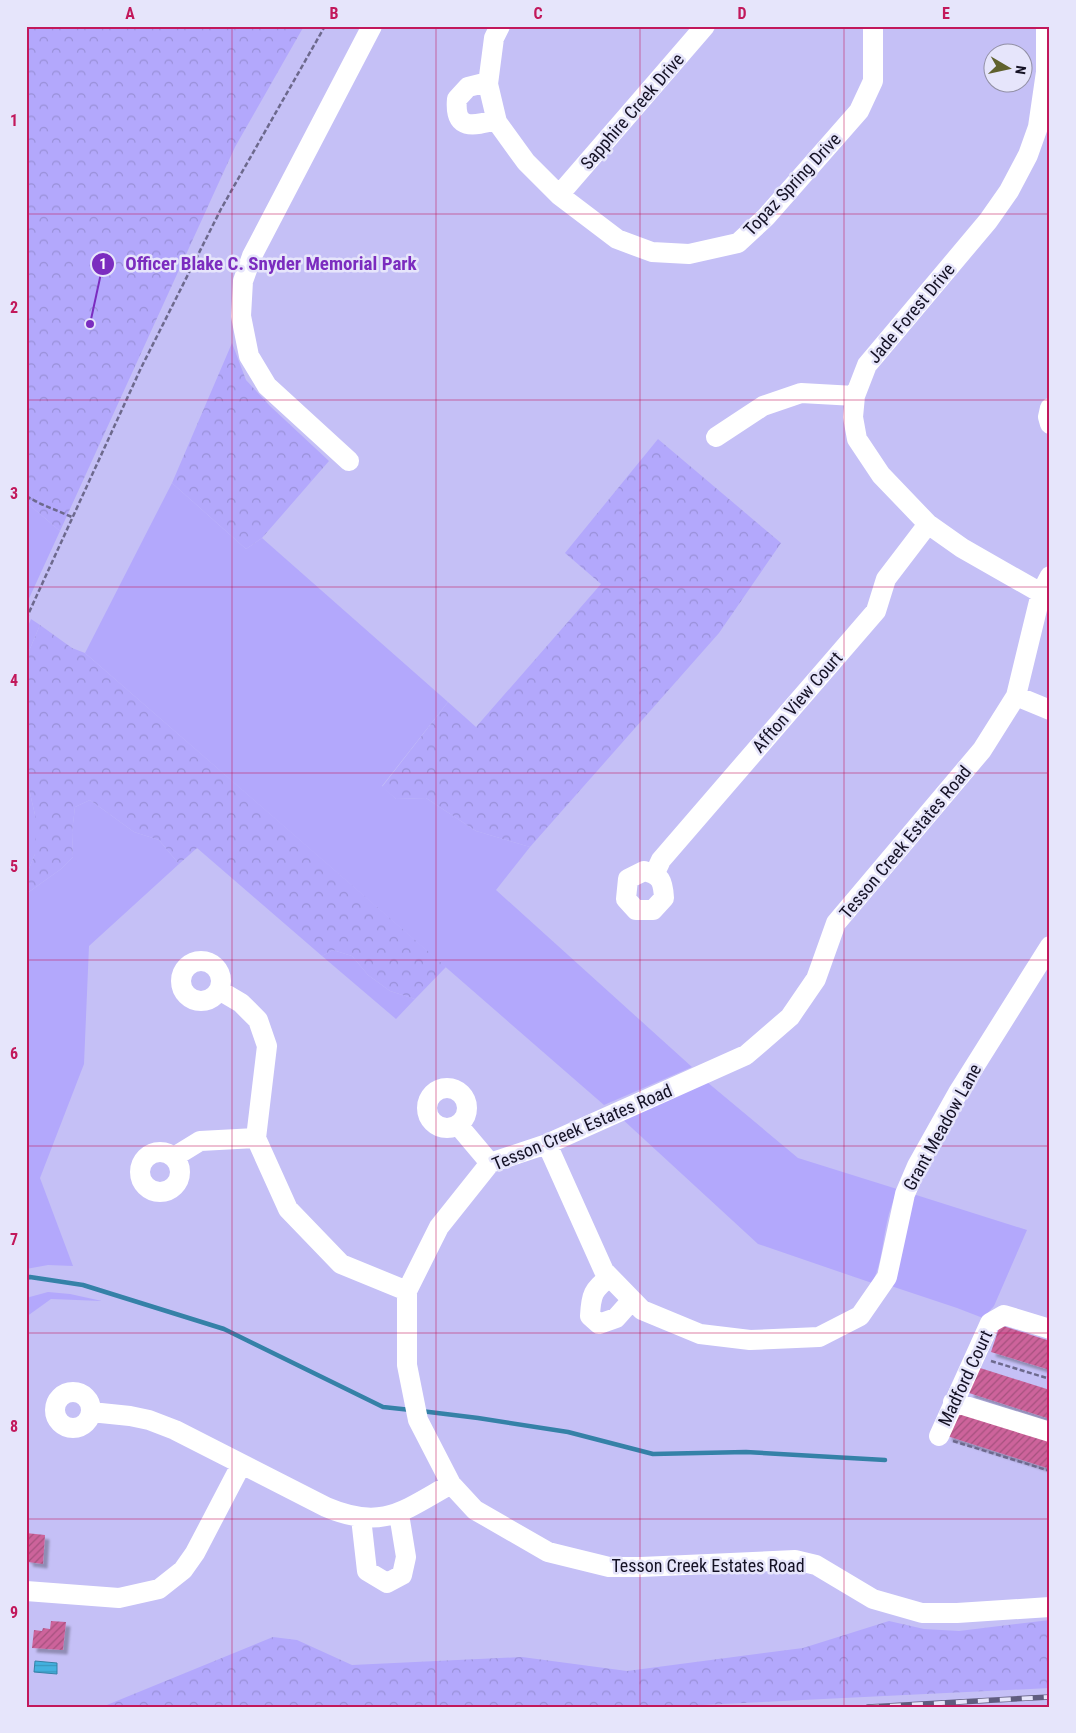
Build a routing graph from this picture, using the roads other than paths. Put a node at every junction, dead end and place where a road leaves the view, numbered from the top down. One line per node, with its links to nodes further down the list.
1 (372, 26): 15 (street)
2 (500, 26): 7 (street)
3 (705, 26): 10 (street, Sapphire Creek Drive)
4 (873, 26): 10 (street, Topaz Spring Drive)
5 (1046, 26): 6 (street, Jade Forest Drive)
6 (1048, 58): 8 (street, Jade Forest Drive)
7 (488, 82): 9 (street); 9 (street)
8 (1046, 98): 11 (street, Jade Forest Drive)
9 (496, 120): 10 (street, Topaz Spring Drive)
10 (560, 195)
11 (855, 396): 14 (street); 16 (street, Jade Forest Drive)
12 (1050, 408): 13 (street)
13 (1050, 424)
14 (716, 437)
15 (348, 461)
16 (928, 524): 17 (street, Jade Forest Drive); 20 (street, Affton View Court)
17 (1046, 584): 18 (street, Tesson Creek Estates Road)
18 (1016, 696): 19 (street); 25 (street, Tesson Creek Estates Road)
19 (1050, 710)
20 (655, 873)
21 (1050, 946): 30 (street, Grant Meadow Lane)
22 (219, 990): 24 (street)
23 (458, 1125): 27 (street)
24 (256, 1138): 26 (street); 29 (street)
25 (547, 1144): 27 (street, Tesson Creek Estates Road); 28 (street, Grant Meadow Lane)
26 (174, 1157)
27 (490, 1163): 29 (street, Tesson Creek Estates Road)
28 (610, 1277): 30 (street, Grant Meadow Lane); 30 (street)
29 (407, 1291): 37 (street, Tesson Creek Estates Road)
30 (632, 1300)
31 (1050, 1329): 32 (street, Madford Court)
32 (953, 1402): 34 (street); 35 (street, Madford Court)
33 (91, 1412): 36 (street)
34 (1050, 1432)
35 (939, 1436)
36 (241, 1465): 39 (street); 40 (street)
37 (451, 1484): 38 (street); 41 (street, Tesson Creek Estates Road)
38 (399, 1514): 39 (street); 39 (street)
39 (361, 1518)
40 (26, 1590)
41 (1050, 1607)

